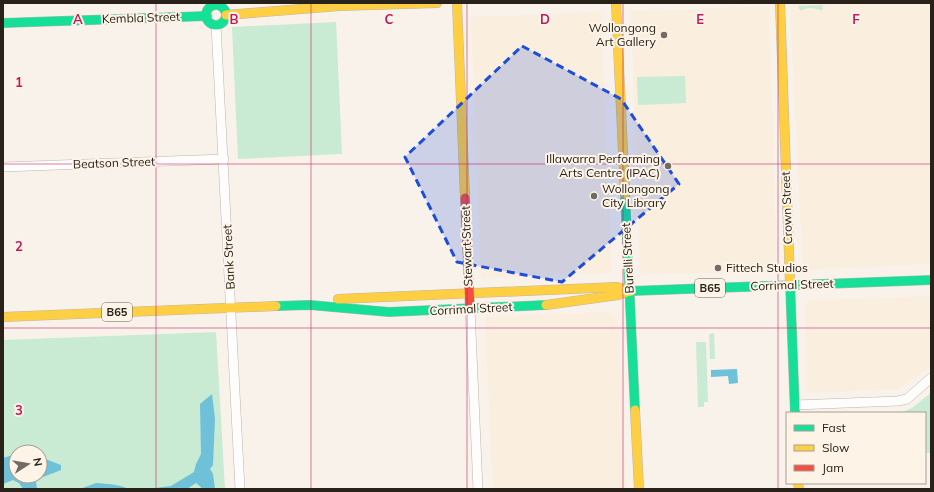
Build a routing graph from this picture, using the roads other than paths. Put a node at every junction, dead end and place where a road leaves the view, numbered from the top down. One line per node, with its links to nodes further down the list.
1 (437, 3): 6 (main road)
2 (457, 3): 16 (main road, Stewart Street)
3 (616, 3): 15 (main road, Burelli Street)
4 (780, 3): 14 (main road, Crown Street)
5 (216, 4): 7 (main road); 8 (main road)
6 (339, 5): 7 (main road)
7 (226, 15): 10 (main road)
8 (207, 16): 9 (main road, Kembla Street); 10 (main road)
9 (3, 23)
10 (216, 25): 11 (street, Bank Street)
11 (224, 159): 12 (street, Beatson Street); 18 (street, Bank Street)
12 (3, 167)
13 (931, 280): 14 (main road, Corrimal Street / B65)
14 (790, 285): 15 (main road, Corrimal Street / B65); 22 (main road, Crown Street)
15 (630, 291): 16 (main road, Corrimal Street / B65); 19 (main road, Corrimal Street); 25 (main road, Burelli Street)
16 (469, 293): 17 (main road, Corrimal Street / B65); 19 (main road, Stewart Street)
17 (310, 305): 18 (main road, Corrimal Street / B65); 19 (main road, Corrimal Street)
18 (231, 308): 20 (main road, Corrimal Street / B65); 23 (street, Bank Street)
19 (470, 309): 24 (street, Stewart Street)
20 (3, 317)
21 (931, 378): 22 (street)
22 (795, 409)
23 (240, 489)
24 (478, 489)
25 (639, 489)

